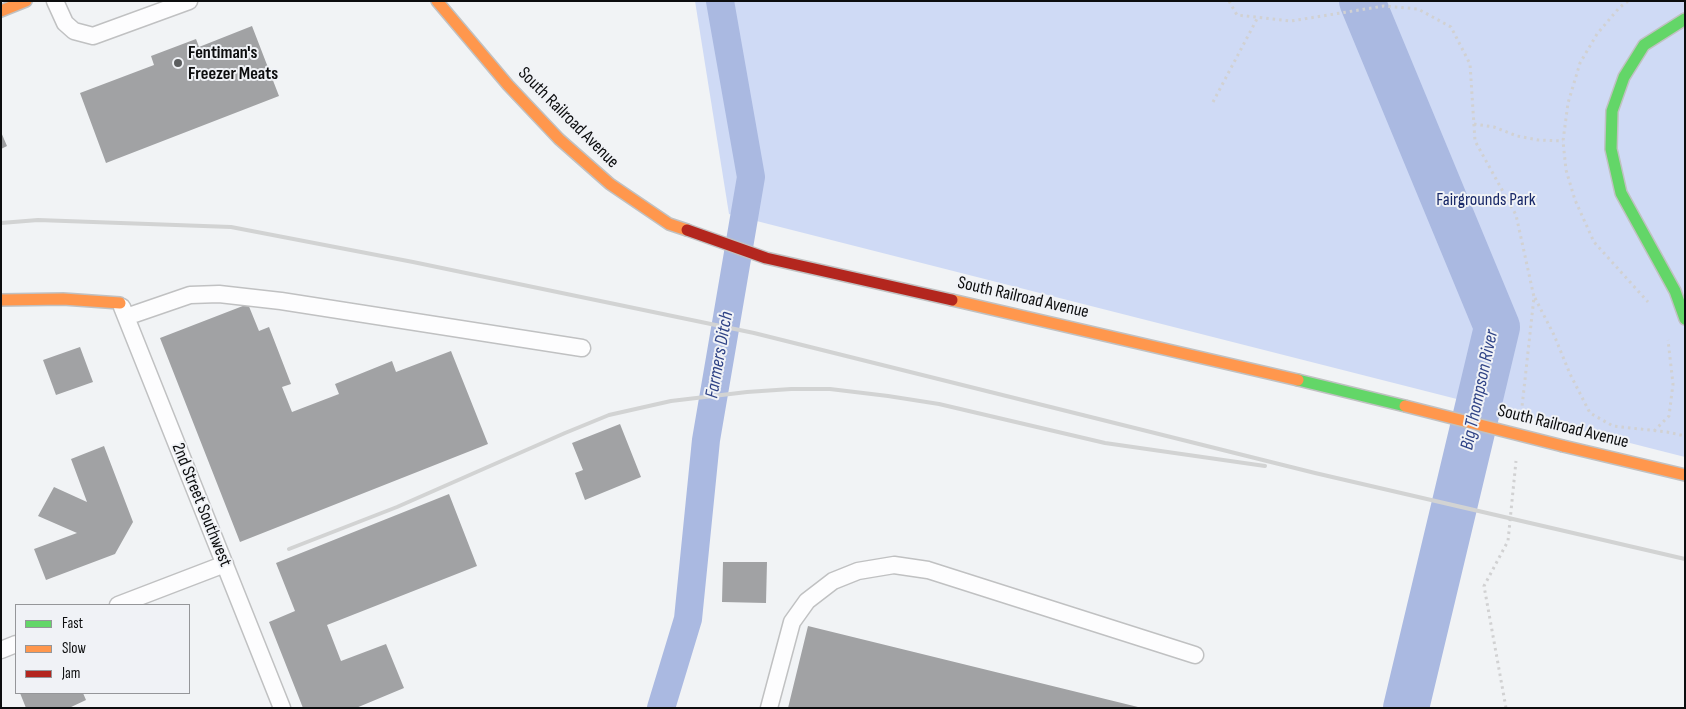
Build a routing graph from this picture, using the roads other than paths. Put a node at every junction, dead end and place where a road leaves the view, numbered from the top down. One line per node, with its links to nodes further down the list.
1 (26, 1): 5 (street)
2 (56, 1): 3 (lane)
3 (189, 1)
4 (437, 1): 11 (street, South Railroad Avenue, bridge)
5 (1, 11)
6 (1685, 19): 9 (street)
7 (1, 300): 8 (street)
8 (123, 310): 10 (lane); 12 (lane, 2nd Street Southwest)
9 (1685, 319)
10 (582, 348)
11 (1685, 475)
12 (225, 564): 13 (lane); 17 (lane, 2nd Street Southwest)
13 (121, 604)
14 (15, 644): 15 (lane)
15 (1, 650)
16 (1195, 655): 18 (lane)
17 (282, 708)
18 (769, 708)

